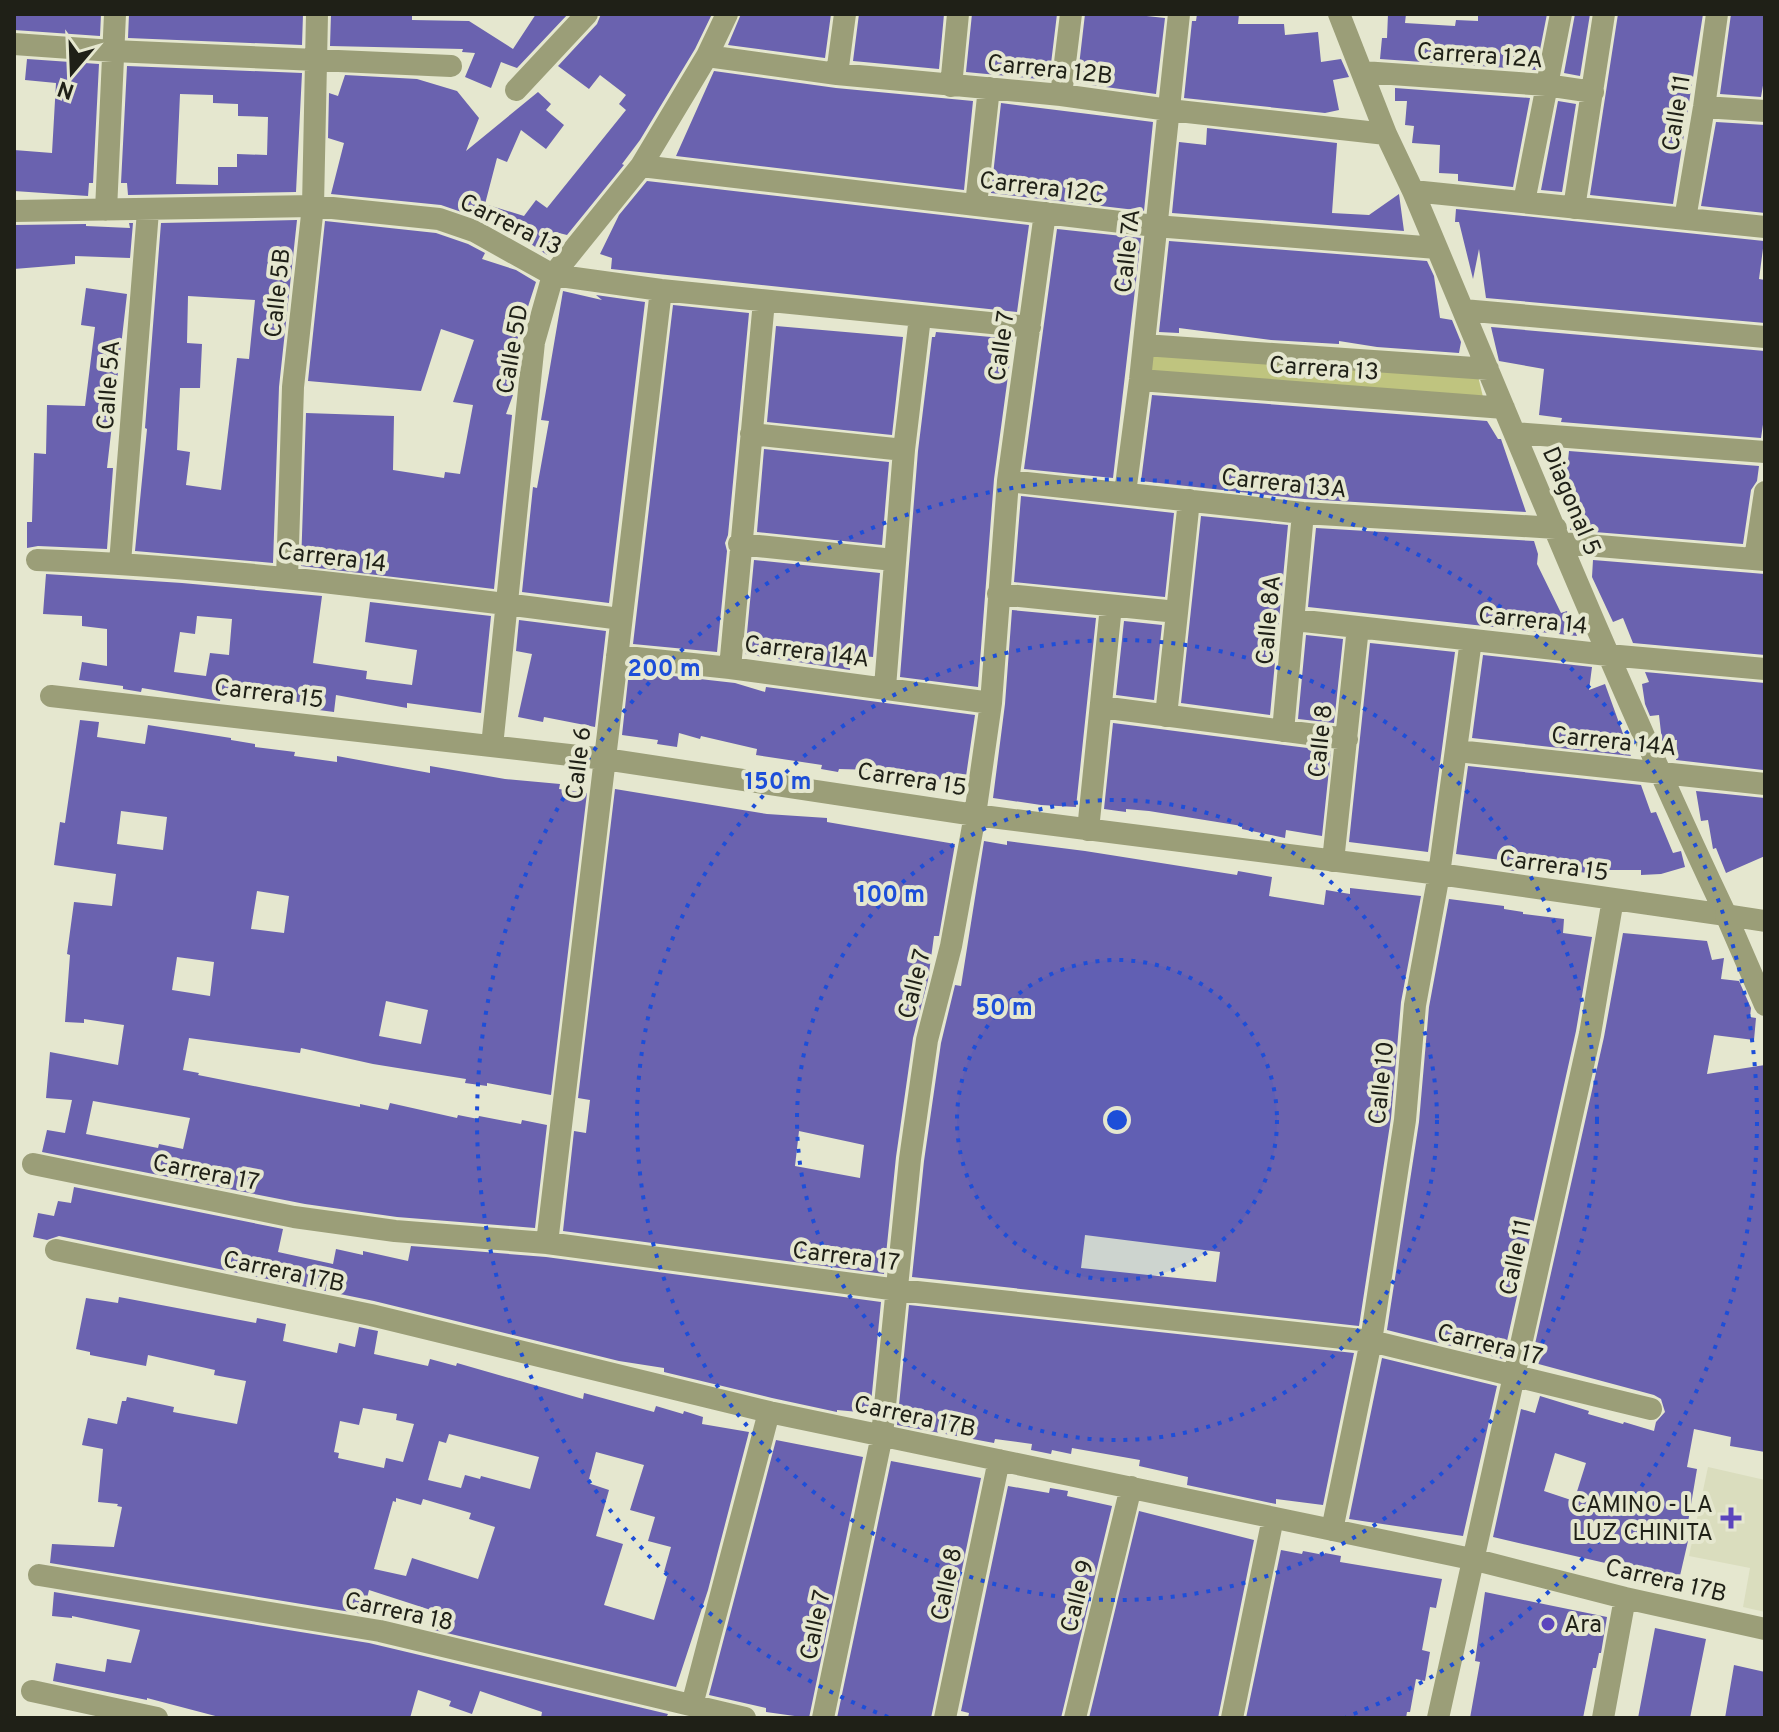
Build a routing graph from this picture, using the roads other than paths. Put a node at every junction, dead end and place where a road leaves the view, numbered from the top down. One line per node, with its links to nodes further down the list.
1 (115, 14): 14 (street)
2 (317, 14): 16 (street, Calle 5B)
3 (587, 14): 23 (street)
4 (727, 14): 15 (street, Calle 5D)
5 (845, 14): 19 (street)
6 (958, 14): 21 (street)
7 (1071, 14): 25 (street)
8 (1179, 14): 27 (street, Calle 7A)
9 (1339, 14): 18 (street, Diagonal 5)
10 (1561, 14): 20 (street)
11 (1604, 14): 24 (street)
12 (1717, 14): 26 (street, Calle 11)
13 (14, 44): 14 (street)
14 (113, 51): 16 (street); 36 (street)
15 (707, 56): 19 (street, Carrera 12B); 30 (street, Calle 5D)
16 (314, 59): 17 (street); 34 (street, Calle 5B)
17 (451, 66)
18 (1363, 72): 20 (street, Carrera 12A); 29 (street, Diagonal 5)
19 (837, 74): 21 (street, Carrera 12B)
20 (1546, 85): 24 (street, Carrera 12A); 32 (street)
21 (951, 86): 22 (street, Carrera 12B)
22 (989, 88): 25 (street, Carrera 12B); 33 (street)
23 (516, 90)
24 (1593, 92): 35 (street)
25 (1061, 95): 27 (street, Carrera 12B)
26 (1704, 107): 28 (street); 40 (street, Calle 11)
27 (1169, 110): 29 (street, Carrera 12B); 41 (street, Calle 7A)
28 (1765, 111)
29 (1386, 134): 31 (street, Diagonal 5)
30 (641, 166): 33 (street, Carrera 12C); 44 (street, Calle 5D)
31 (1413, 191): 32 (street); 43 (street, Diagonal 5)
32 (1524, 202): 35 (street)
33 (976, 205): 39 (street, Carrera 12C)
34 (313, 206): 38 (street, Carrera 13); 44 (street, Carrera 13); 70 (street, Calle 5B)
35 (1574, 208): 40 (street)
36 (106, 210): 37 (street, Carrera 13); 38 (street, Carrera 13)
37 (14, 211)
38 (148, 211): 69 (street, Calle 5A)
39 (1045, 213): 41 (street, Carrera 12C); 49 (street, Calle 7)
40 (1685, 219): 42 (street)
41 (1155, 226): 43 (street, Carrera 12C); 51 (street, Calle 7A)
42 (1765, 227)
43 (1437, 248): 47 (street, Diagonal 5)
44 (553, 275): 45 (street, Carrera 13); 72 (street, Calle 5D)
45 (661, 290): 46 (street, Carrera 13); 75 (street, Calle 6)
46 (764, 301): 48 (street, Carrera 13); 56 (street)
47 (1463, 310): 50 (street); 52 (street, Diagonal 5)
48 (920, 317): 49 (street, Carrera 13); 57 (street)
49 (1030, 327): 59 (street, Calle 7)
50 (1765, 337)
51 (1144, 345): 52 (street, Carrera 13); 53 (street, Calle 7A)
52 (1488, 369): 54 (street, Diagonal 5)
53 (1140, 380): 54 (street, Carrera 13); 61 (street, Calle 7A)
54 (1504, 408): 55 (street, Diagonal 5)
55 (1515, 433): 58 (street); 64 (street, Diagonal 5)
56 (751, 434): 57 (street); 65 (street)
57 (904, 450): 67 (street)
58 (1765, 452)
59 (1008, 481): 61 (street, Carrera 13A); 71 (street, Calle 7)
60 (1765, 492): 68 (street)
61 (1125, 493): 62 (street, Carrera 13A)
62 (1189, 500): 63 (street, Carrera 13A); 74 (street)
63 (1303, 513): 64 (street, Carrera 13A); 76 (street, Calle 8A)
64 (1559, 535): 68 (street, Carrera 13A); 79 (street, Diagonal 5)
65 (739, 544): 67 (street); 81 (street)
66 (37, 560): 69 (street, Carrera 14)
67 (894, 560): 83 (street)
68 (1760, 560)
69 (120, 563): 70 (street, Carrera 14)
70 (287, 578): 72 (street, Carrera 14)
71 (998, 594): 73 (street); 85 (street, Calle 7)
72 (509, 604): 75 (street, Carrera 14); 90 (street, Calle 5D)
73 (1111, 606): 74 (street); 86 (street)
74 (1177, 612): 87 (street)
75 (621, 619): 80 (street, Calle 6)
76 (1295, 620): 77 (street, Carrera 14); 88 (street, Calle 8A)
77 (1358, 627): 78 (street, Carrera 14); 89 (street, Calle 8)
78 (1471, 640): 79 (street, Carrera 14); 91 (street, Calle 10)
79 (1608, 655): 82 (street, Carrera 14); 93 (street, Diagonal 5)
80 (617, 656): 81 (street, Carrera 14A); 92 (street, Calle 6)
81 (730, 668): 83 (street, Carrera 14A)
82 (1765, 669)
83 (885, 687): 85 (street, Carrera 14A)
84 (51, 696): 90 (street, Carrera 15)
85 (991, 703): 95 (street, Calle 7)
86 (1101, 707): 87 (street); 96 (street)
87 (1166, 716): 88 (street)
88 (1283, 731): 89 (street)
89 (1347, 739): 97 (street, Calle 8)
90 (492, 746): 92 (street, Carrera 15)
91 (1457, 751): 93 (street, Carrera 14A); 98 (street, Calle 10)
92 (605, 759): 95 (street, Carrera 15); 104 (street, Calle 6)
93 (1658, 772): 94 (street, Carrera 14A); 100 (street, Diagonal 5)
94 (1765, 784)
95 (975, 815): 96 (street, Carrera 15); 106 (street, Calle 7)
96 (1088, 830): 97 (street, Carrera 15)
97 (1333, 861): 98 (street, Carrera 15)
98 (1439, 874): 99 (street, Carrera 15); 107 (street, Calle 10)
99 (1613, 899): 100 (street, Carrera 15); 108 (street, Calle 11)
100 (1726, 915): 101 (street, Carrera 15); 102 (street, Diagonal 5)
101 (1765, 921)
102 (1765, 1005)
103 (33, 1164): 104 (street, Carrera 17)
104 (547, 1243): 106 (street, Carrera 17)
105 (56, 1250): 110 (street, Carrera 17B)
106 (898, 1290): 107 (street, Carrera 17); 111 (street, Calle 7)
107 (1371, 1341): 108 (street, Carrera 17); 115 (street, Calle 10)
108 (1515, 1376): 109 (street, Carrera 17); 116 (street, Calle 11)
109 (1651, 1409)
110 (769, 1412): 111 (street, Carrera 17B); 121 (street)
111 (882, 1435): 112 (street, Carrera 17B); 124 (street, Calle 7)
112 (999, 1460): 113 (street, Carrera 17B); 125 (street, Calle 8)
113 (1131, 1487): 114 (street, Carrera 17B); 126 (street, Calle 9)
114 (1273, 1518): 115 (street, Carrera 17B); 127 (street)
115 (1332, 1530): 116 (street, Carrera 17B)
116 (1476, 1560): 118 (street, Carrera 17B); 128 (street, Calle 11)
117 (39, 1575): 121 (street, Carrera 18)
118 (1625, 1598): 119 (street, Carrera 17B); 129 (street)
119 (1765, 1629)
120 (32, 1691): 122 (street)
121 (692, 1705): 123 (street, Carrera 18)
122 (157, 1718)
123 (745, 1718)
124 (823, 1718)
125 (945, 1718)
126 (1075, 1718)
127 (1232, 1718)
128 (1438, 1718)
129 (1603, 1718)

